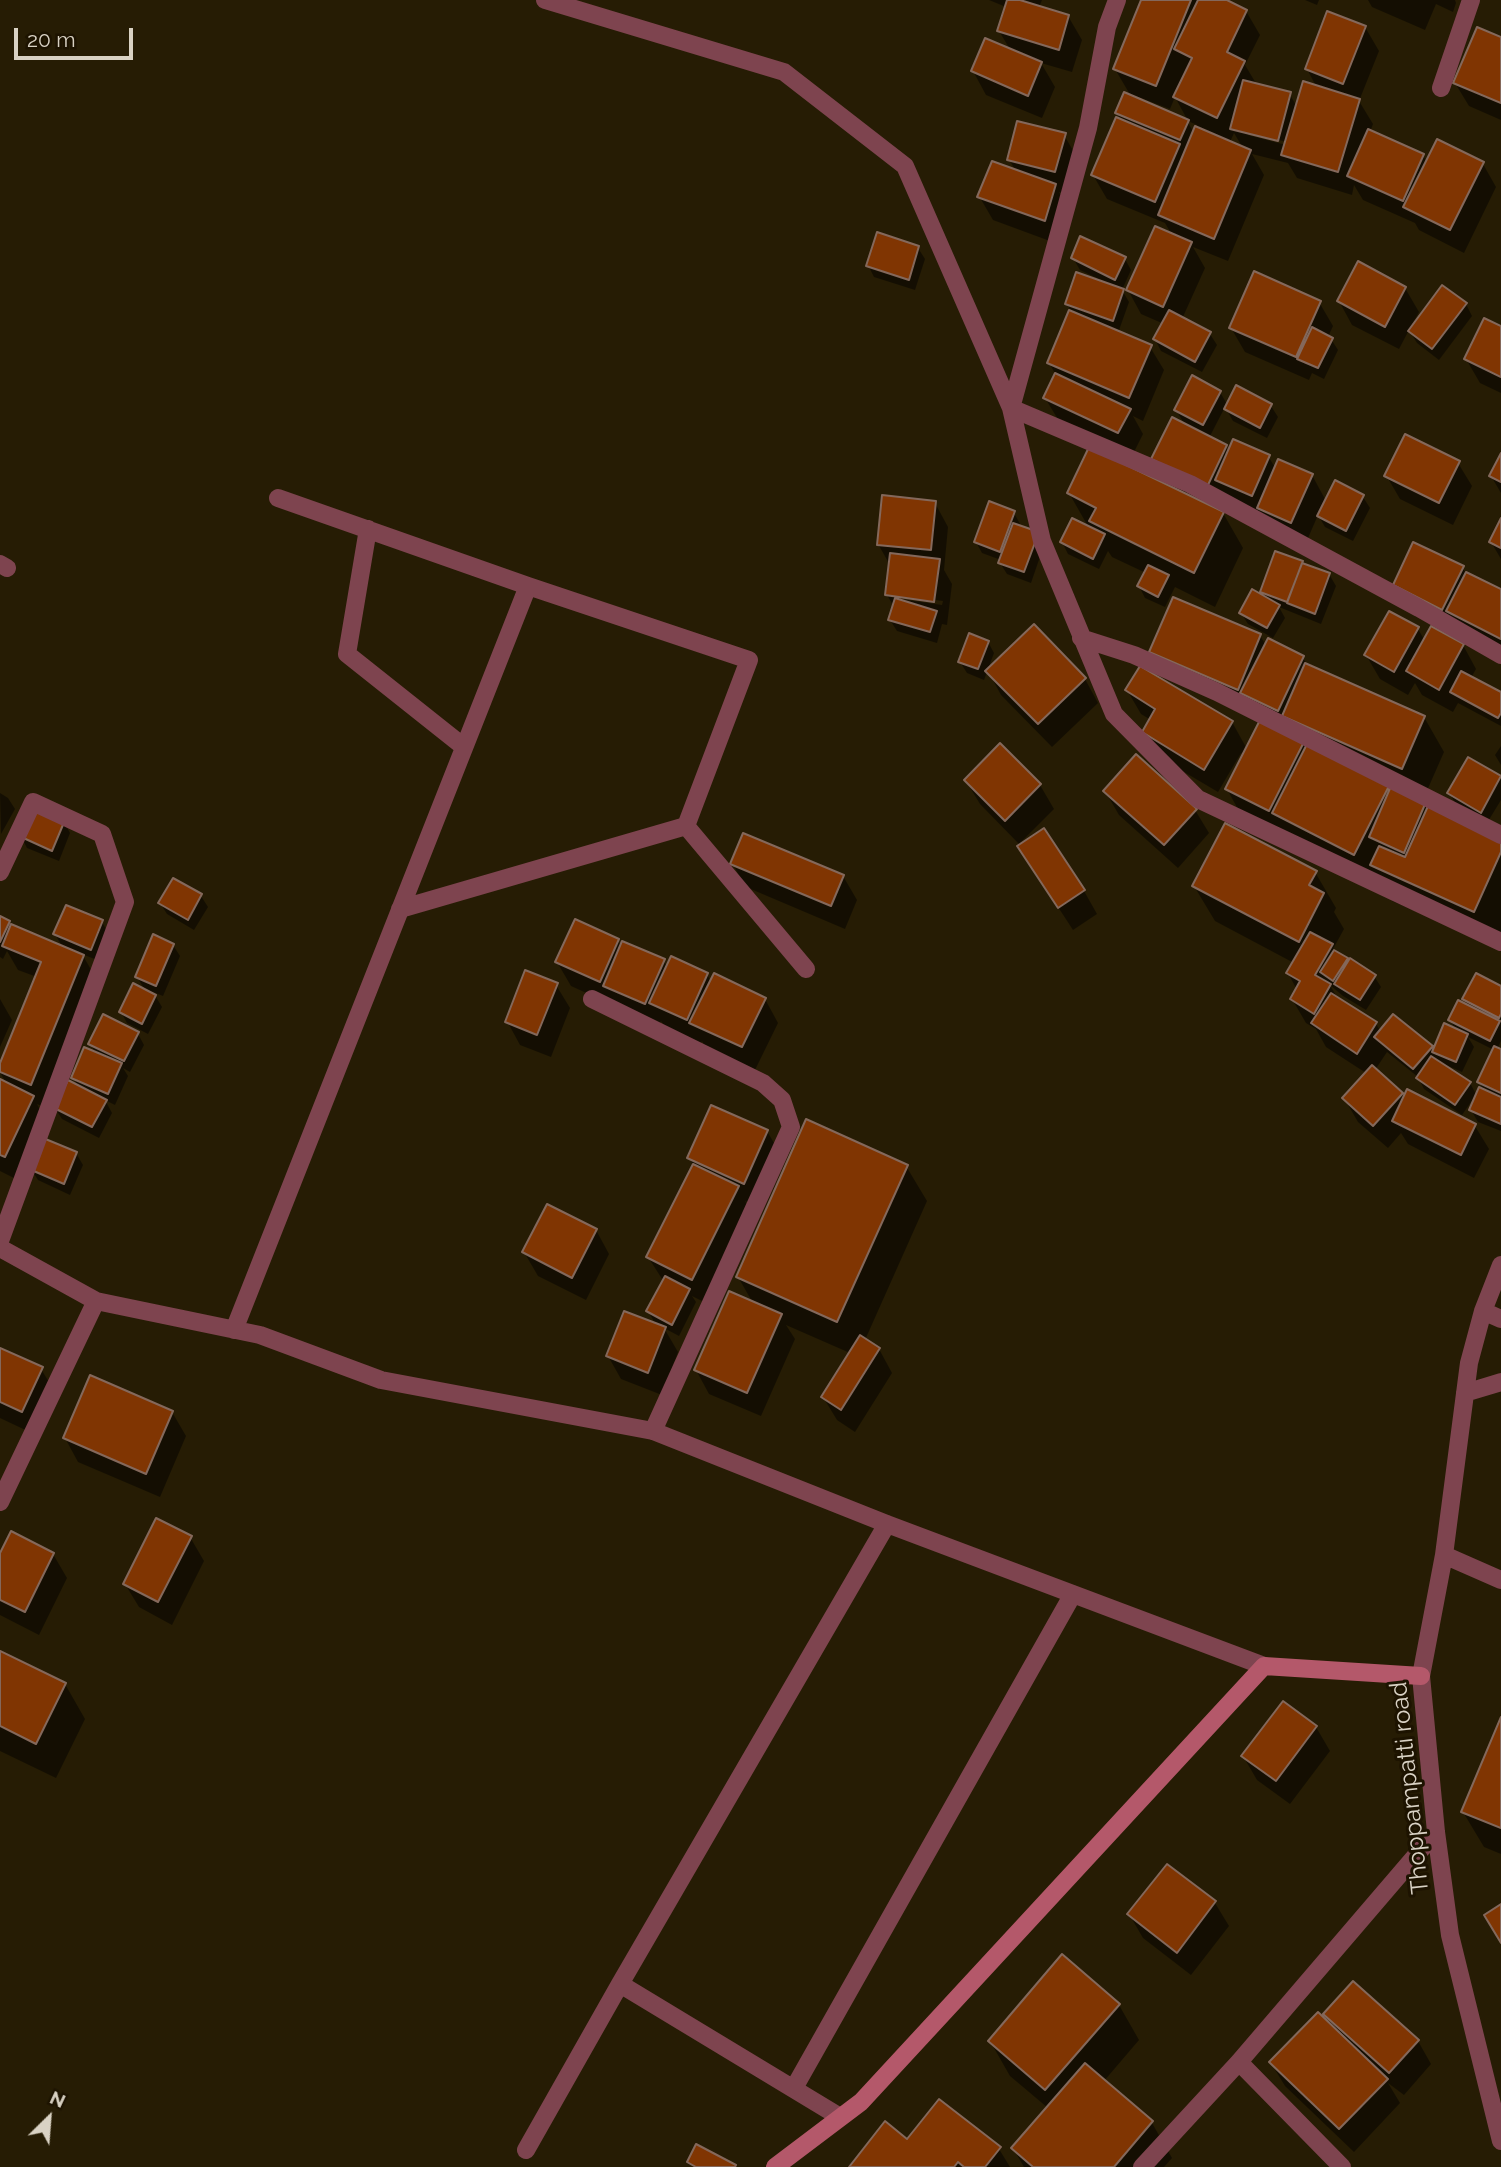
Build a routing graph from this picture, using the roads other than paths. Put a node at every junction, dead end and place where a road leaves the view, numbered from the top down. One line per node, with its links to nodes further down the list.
1 (545, 0): 5 (street)
2 (1117, 0): 5 (street)
3 (1471, 0): 4 (street)
4 (1441, 88)
5 (1011, 408): 9 (street); 10 (street)
6 (278, 498): 7 (street)
7 (368, 529): 8 (street); 11 (street)
8 (528, 586): 11 (street); 12 (street)
9 (1081, 638): 13 (street); 16 (street)
10 (1501, 655)
11 (464, 747): 15 (street)
12 (686, 826): 15 (street); 17 (street)
13 (1501, 835)
14 (0, 872): 19 (street)
15 (400, 909): 25 (street)
16 (1501, 942)
17 (806, 969)
18 (592, 999): 28 (street)
19 (0, 1241)
20 (0, 1248): 22 (street)
21 (1501, 1265): 23 (street, Thoppampatti road)
22 (96, 1301): 25 (street); 29 (street)
23 (1483, 1311): 24 (street); 27 (street, Thoppampatti road)
24 (1501, 1319)
25 (234, 1330): 28 (street)
26 (1501, 1382): 27 (street)
27 (1465, 1393): 31 (street, Thoppampatti road)
28 (653, 1431): 30 (street)
29 (0, 1502)
30 (887, 1524): 33 (street); 37 (street)
31 (1444, 1555): 32 (street); 35 (street, Thoppampatti road)
32 (1501, 1580)
33 (1073, 1594): 34 (street); 39 (street)
34 (1264, 1666): 35 (street); 40 (street)
35 (1421, 1676): 36 (street, Thoppampatti road)
36 (1436, 1832): 38 (street); 41 (street, Thoppampatti road)
37 (620, 1983): 39 (street); 42 (street)
38 (1239, 2062): 44 (street); 45 (street)
39 (794, 2088): 40 (street)
40 (840, 2118): 43 (street)
41 (1501, 2141)
42 (526, 2150)
43 (775, 2167)
44 (1142, 2167)
45 (1342, 2167)

